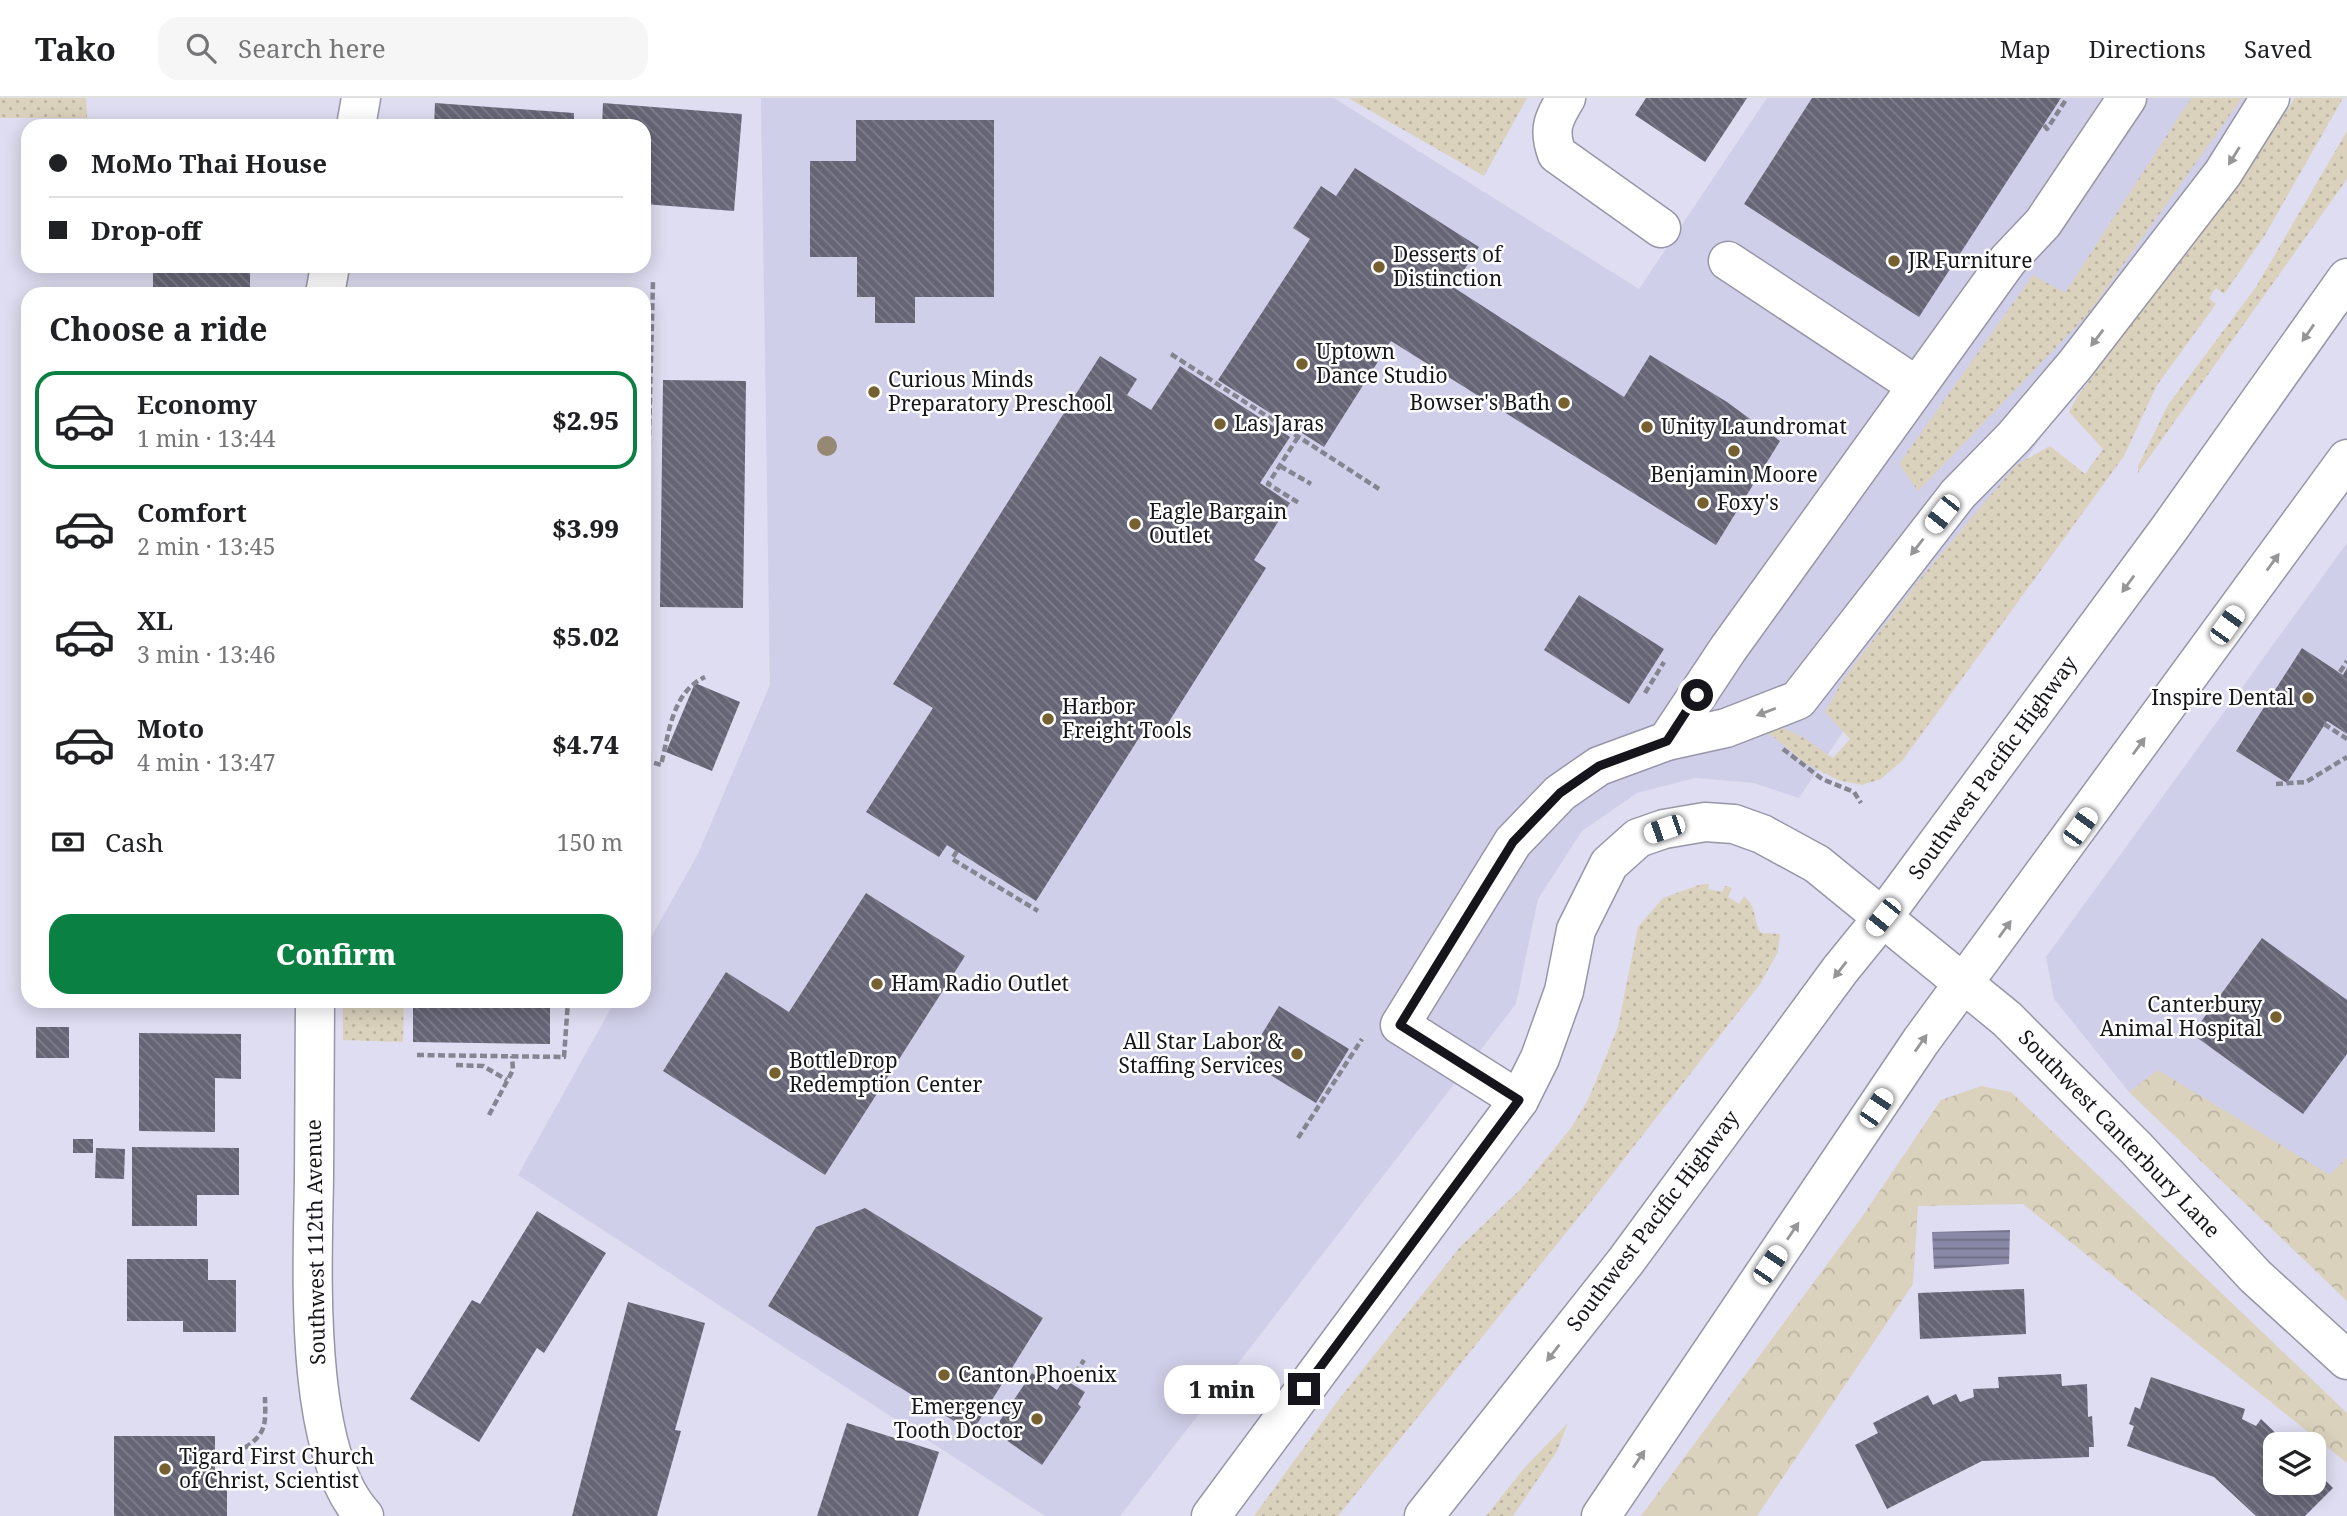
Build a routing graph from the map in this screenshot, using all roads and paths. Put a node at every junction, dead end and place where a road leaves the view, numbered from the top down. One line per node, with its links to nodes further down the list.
1 (361, 98): 6 (main road)
2 (1566, 98): 8 (main road)
3 (2067, 98): 7 (path)
4 (2127, 98): 14 (main road)
5 (2270, 98): 27 (main road, one-way to 27)
6 (357, 119)
7 (2044, 125)
8 (1661, 228)
9 (1728, 261): 14 (main road)
10 (2347, 278): 36 (main road, Southwest Pacific Highway, one-way to 36)
11 (653, 282): 13 (path)
12 (1171, 354): 15 (path)
13 (651, 358)
14 (1917, 386): 29 (main road)
15 (1298, 437): 17 (path); 19 (path)
16 (2347, 459): 37 (main road, one-way to 16)
17 (1280, 466): 18 (path); 20 (path)
18 (1311, 484)
19 (1379, 489)
20 (1299, 503)
21 (2347, 661): 22 (path)
22 (2340, 673)
23 (705, 677): 31 (path)
24 (1637, 692): 25 (path)
25 (1644, 695)
26 (2324, 724): 28 (path)
27 (1726, 728): 29 (main road); 33 (path)
28 (2347, 738)
29 (1667, 741): 47 (main road)
30 (2347, 757): 32 (path)
31 (651, 762)
32 (2276, 784)
33 (1861, 803)
34 (957, 851): 35 (path)
35 (1038, 911)
36 (1883, 917): 37 (main road, Southwest Canterbury Lane); 47 (main road, Southwest Canterbury Lane); 57 (main road, Southwest Pacific Highway, one-way to 57)
37 (1965, 984): 51 (main road, Southwest Canterbury Lane); 58 (main road, one-way to 37)
38 (315, 1008): 55 (main road, Southwest 112th Avenue)
39 (568, 1008): 43 (path)
40 (1368, 1030): 49 (path)
41 (417, 1055): 42 (path)
42 (483, 1055): 43 (path); 45 (path)
43 (512, 1056): 46 (path)
44 (456, 1065): 45 (path)
45 (483, 1066): 46 (path)
46 (507, 1080): 48 (path)
47 (1519, 1100): 56 (main road, Southwest Canterbury Lane)
48 (489, 1115)
49 (1298, 1138)
50 (1084, 1360): 52 (path)
51 (2347, 1360)
52 (1070, 1382)
53 (265, 1396): 54 (path)
54 (215, 1458)
55 (364, 1516)
56 (1211, 1516)
57 (1424, 1516)
58 (1601, 1516)

